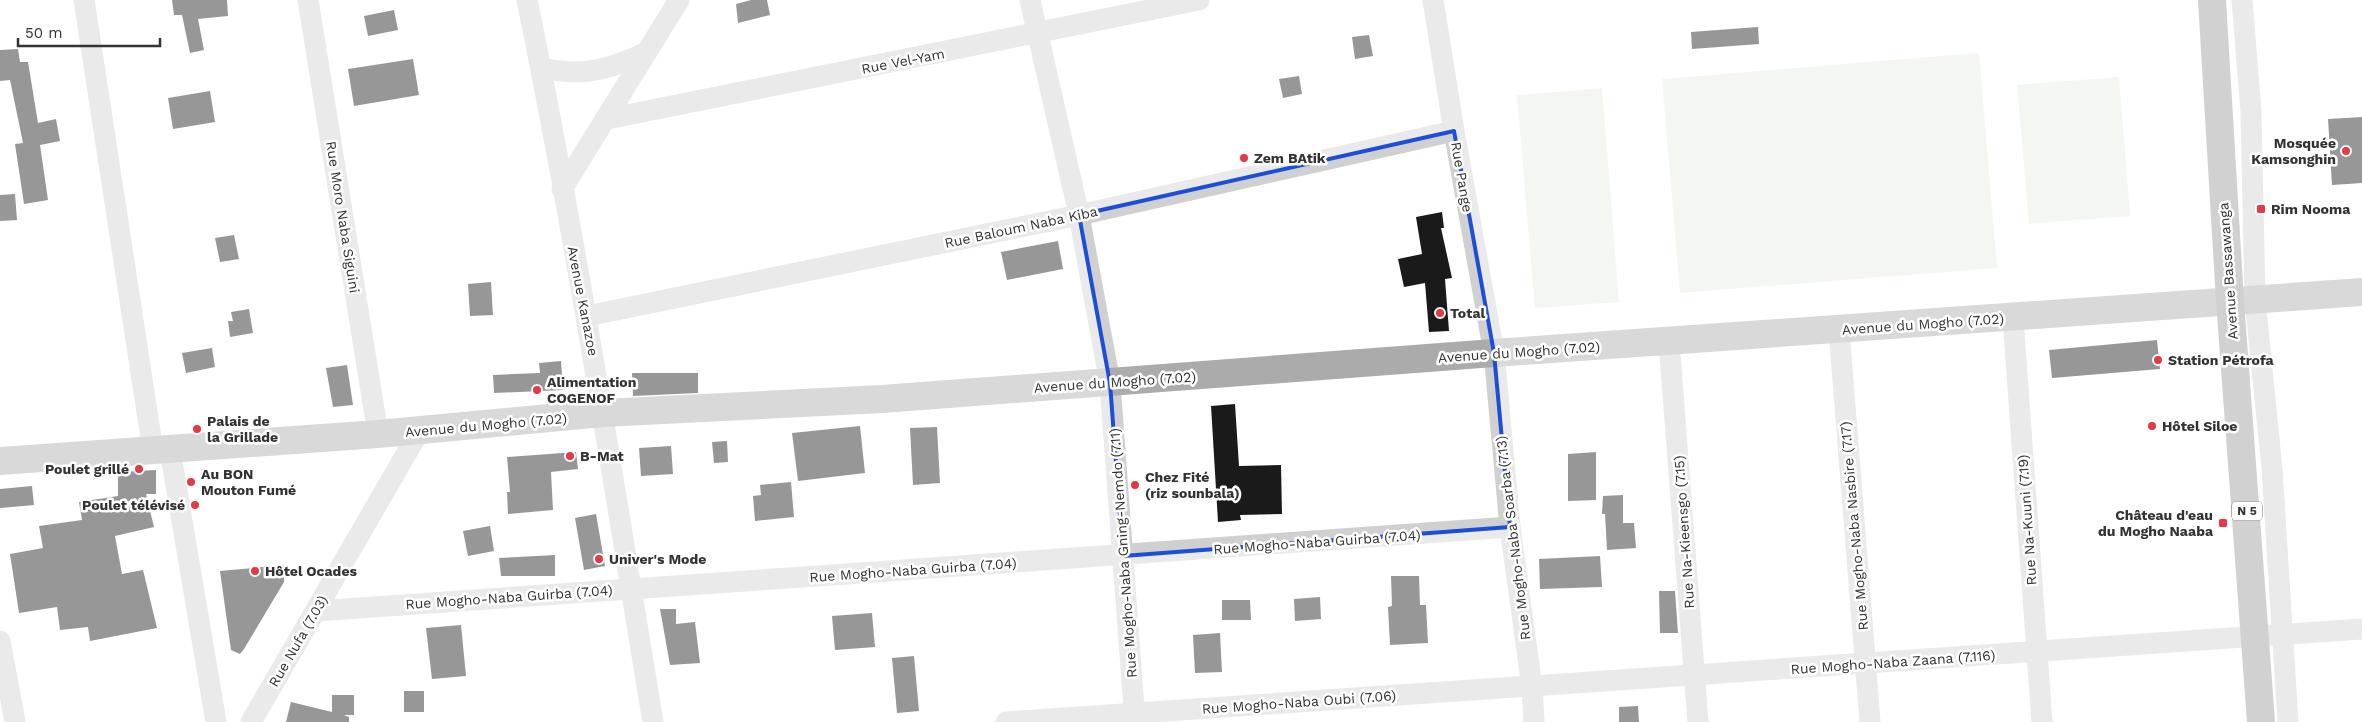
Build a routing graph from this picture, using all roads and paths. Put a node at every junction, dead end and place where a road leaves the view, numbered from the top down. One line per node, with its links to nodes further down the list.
1 (84, 0): 28 (street)
2 (308, 0): 27 (street, Rue Moro Naba Siguini)
3 (527, 0): 12 (street, Avenue Kanazoe)
4 (679, 0): 11 (street)
5 (1030, 0): 10 (street, Rue Mogho-Naba Gning-Nemdo (7.11))
6 (1199, 0): 10 (street, Rue Vel-Yam)
7 (1433, 0): 14 (street, Rue Pange)
8 (2212, 0): 18 (highway, Avenue Bassawanga / N 5)
9 (2242, 0): 18 (street)
10 (1037, 34): 13 (street, Rue Vel-Yam); 16 (street, Rue Mogho-Naba Gning-Nemdo (7.11))
11 (647, 52): 12 (street); 13 (street)
12 (541, 68): 15 (street, Avenue Kanazoe)
13 (607, 119): 15 (street)
14 (1454, 131): 16 (street, Rue Baloum Naba Kiba); 23 (street, Rue Pange)
15 (562, 189): 19 (street, Avenue Kanazoe)
16 (1079, 215): 19 (street, Rue Baloum Naba Kiba); 24 (street, Rue Mogho-Naba Gning-Nemdo (7.11))
17 (2362, 292): 18 (main road, Avenue du Mogho (7.02))
18 (2242, 300): 20 (main road, Avenue du Mogho (7.02)); 35 (highway, Avenue Bassawanga / N 5)
19 (587, 316): 25 (street, Avenue Kanazoe)
20 (2013, 318): 21 (main road, Avenue du Mogho (7.02)); 37 (street, Rue Na-Kuuni (7.19))
21 (1839, 330): 22 (main road, Avenue du Mogho (7.02)); 38 (street, Rue Mogho-Naba Nasbire (7.17))
22 (1669, 341): 23 (main road, Avenue du Mogho (7.02)); 39 (street, Rue Na-Kieensgo (7.15))
23 (1494, 353): 24 (main road, Avenue du Mogho (7.02)); 30 (street, Rue Mogho-Naba Soarba (7.13))
24 (1110, 383): 25 (main road, Avenue du Mogho (7.02)); 31 (street, Rue Mogho-Naba Gning-Nemdo (7.11))
25 (603, 413): 26 (main road, Avenue du Mogho (7.02)); 32 (street, Avenue Kanazoe)
26 (420, 430): 27 (main road, Avenue du Mogho (7.02)); 33 (street, Rue Nufa (7.03))
27 (378, 434): 28 (main road, Avenue du Mogho (7.02))
28 (162, 450): 29 (main road, Avenue du Mogho (7.02)); 43 (street)
29 (0, 461)
30 (1510, 527): 31 (street, Rue Mogho-Naba Guirba (7.04)); 40 (street, Rue Mogho-Naba Soarba (7.13))
31 (1123, 556): 32 (street, Rue Mogho-Naba Guirba (7.04)); 41 (street, Rue Mogho-Naba Gning-Nemdo (7.11))
32 (631, 588): 33 (street, Rue Mogho-Naba Guirba (7.04)); 45 (street, Avenue Kanazoe)
33 (316, 611): 44 (street, Rue Nufa (7.03))
34 (2362, 629): 35 (street, Rue Mogho-Naba Zaana (7.116))
35 (2268, 634): 37 (street, Rue Mogho-Naba Zaana (7.116)); 51 (highway, Avenue Bassawanga / N 5); 52 (street)
36 (0, 641): 42 (street)
37 (2037, 652): 38 (street, Rue Mogho-Naba Zaana (7.116)); 50 (street, Rue Na-Kuuni (7.19))
38 (1865, 664): 39 (street, Rue Mogho-Naba Zaana (7.116)); 49 (street, Rue Mogho-Naba Nasbire (7.17))
39 (1695, 676): 40 (street, Rue Mogho-Naba Zaana (7.116)); 48 (street, Rue Na-Kieensgo (7.15))
40 (1532, 687): 41 (street, Rue Mogho-Naba Oubi (7.06)); 47 (street, Rue Mogho-Naba Soarba (7.13))
41 (1135, 717): 46 (street, Rue Mogho-Naba Oubi (7.06))
42 (15, 722)
43 (216, 722)
44 (251, 722)
45 (653, 722)
46 (1006, 722)
47 (1534, 722)
48 (1698, 722)
49 (1870, 722)
50 (2042, 722)
51 (2261, 722)
52 (2288, 722)

